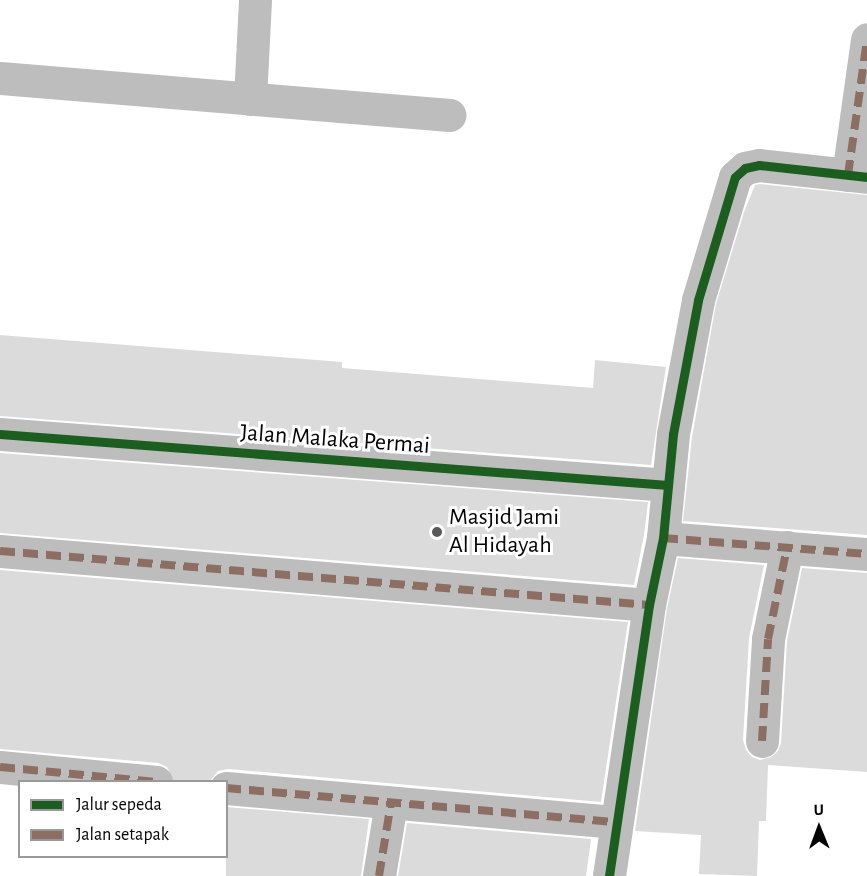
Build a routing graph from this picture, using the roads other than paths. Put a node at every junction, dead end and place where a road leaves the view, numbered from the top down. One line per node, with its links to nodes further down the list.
1 (255, 0): 4 (street)
2 (867, 39): 6 (street)
3 (0, 78): 4 (street)
4 (250, 99): 5 (street)
5 (449, 115)
6 (857, 176): 8 (street)
7 (0, 434): 8 (street, Jalan Malaka Permai)
8 (668, 485): 9 (street)
9 (663, 538): 10 (street); 13 (street)
10 (787, 547): 12 (street); 14 (street)
11 (0, 551): 13 (street)
12 (867, 554)
13 (649, 605): 19 (street)
14 (762, 741)
15 (0, 767): 16 (street)
16 (135, 780)
17 (228, 788): 18 (street)
18 (391, 803): 19 (street); 20 (street)
19 (617, 822): 21 (street)
20 (379, 876)
21 (609, 876)

